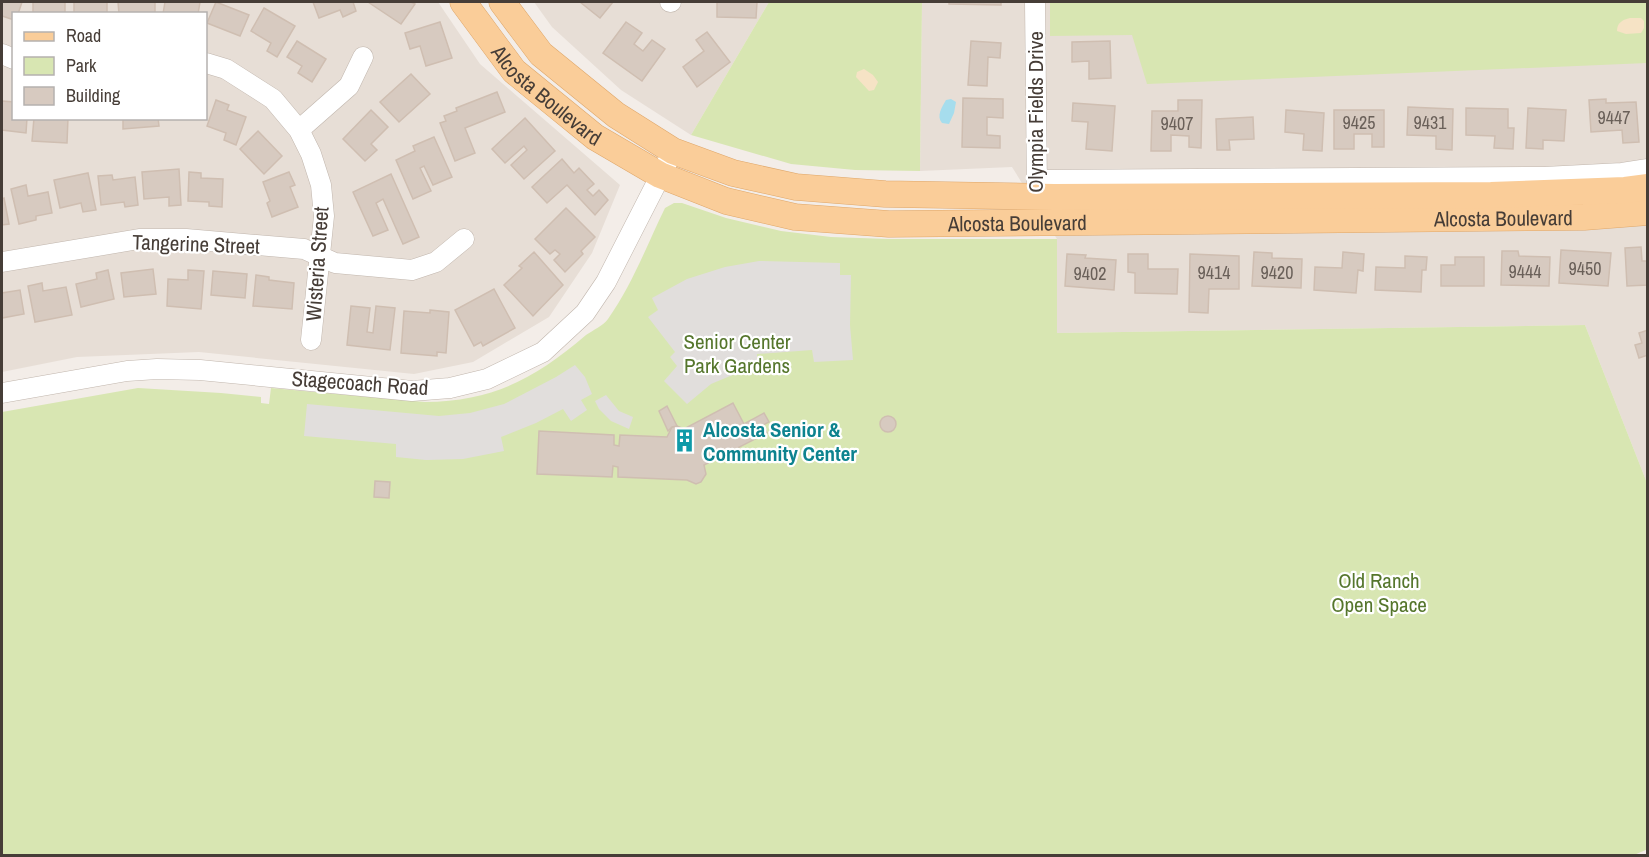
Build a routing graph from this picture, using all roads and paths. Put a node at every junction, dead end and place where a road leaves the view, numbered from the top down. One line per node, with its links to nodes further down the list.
1 (463, 2): 9 (main road, Alcosta Boulevard)
2 (502, 2): 7 (main road, Alcosta Boulevard)
3 (1035, 2): 11 (street, Olympia Fields Drive)
4 (363, 57): 6 (street)
5 (207, 63): 6 (street, Wisteria Street)
6 (299, 130): 15 (street, Wisteria Street)
7 (673, 151): 9 (street, Stagecoach Road); 11 (main road, Alcosta Boulevard)
8 (1647, 170): 11 (street, Alcosta Boulevard)
9 (660, 175): 13 (main road, Alcosta Boulevard); 18 (street, Stagecoach Road)
10 (1647, 187): 11 (main road, Alcosta Boulevard)
11 (1037, 188): 13 (street, Olympia Fields Drive)
12 (1647, 212): 13 (main road, Alcosta Boulevard)
13 (1034, 223)
14 (464, 239): 15 (street, Tangerine Street)
15 (319, 256): 16 (street, Tangerine Street); 17 (street, Wisteria Street)
16 (2, 262)
17 (311, 340)
18 (2, 393)

